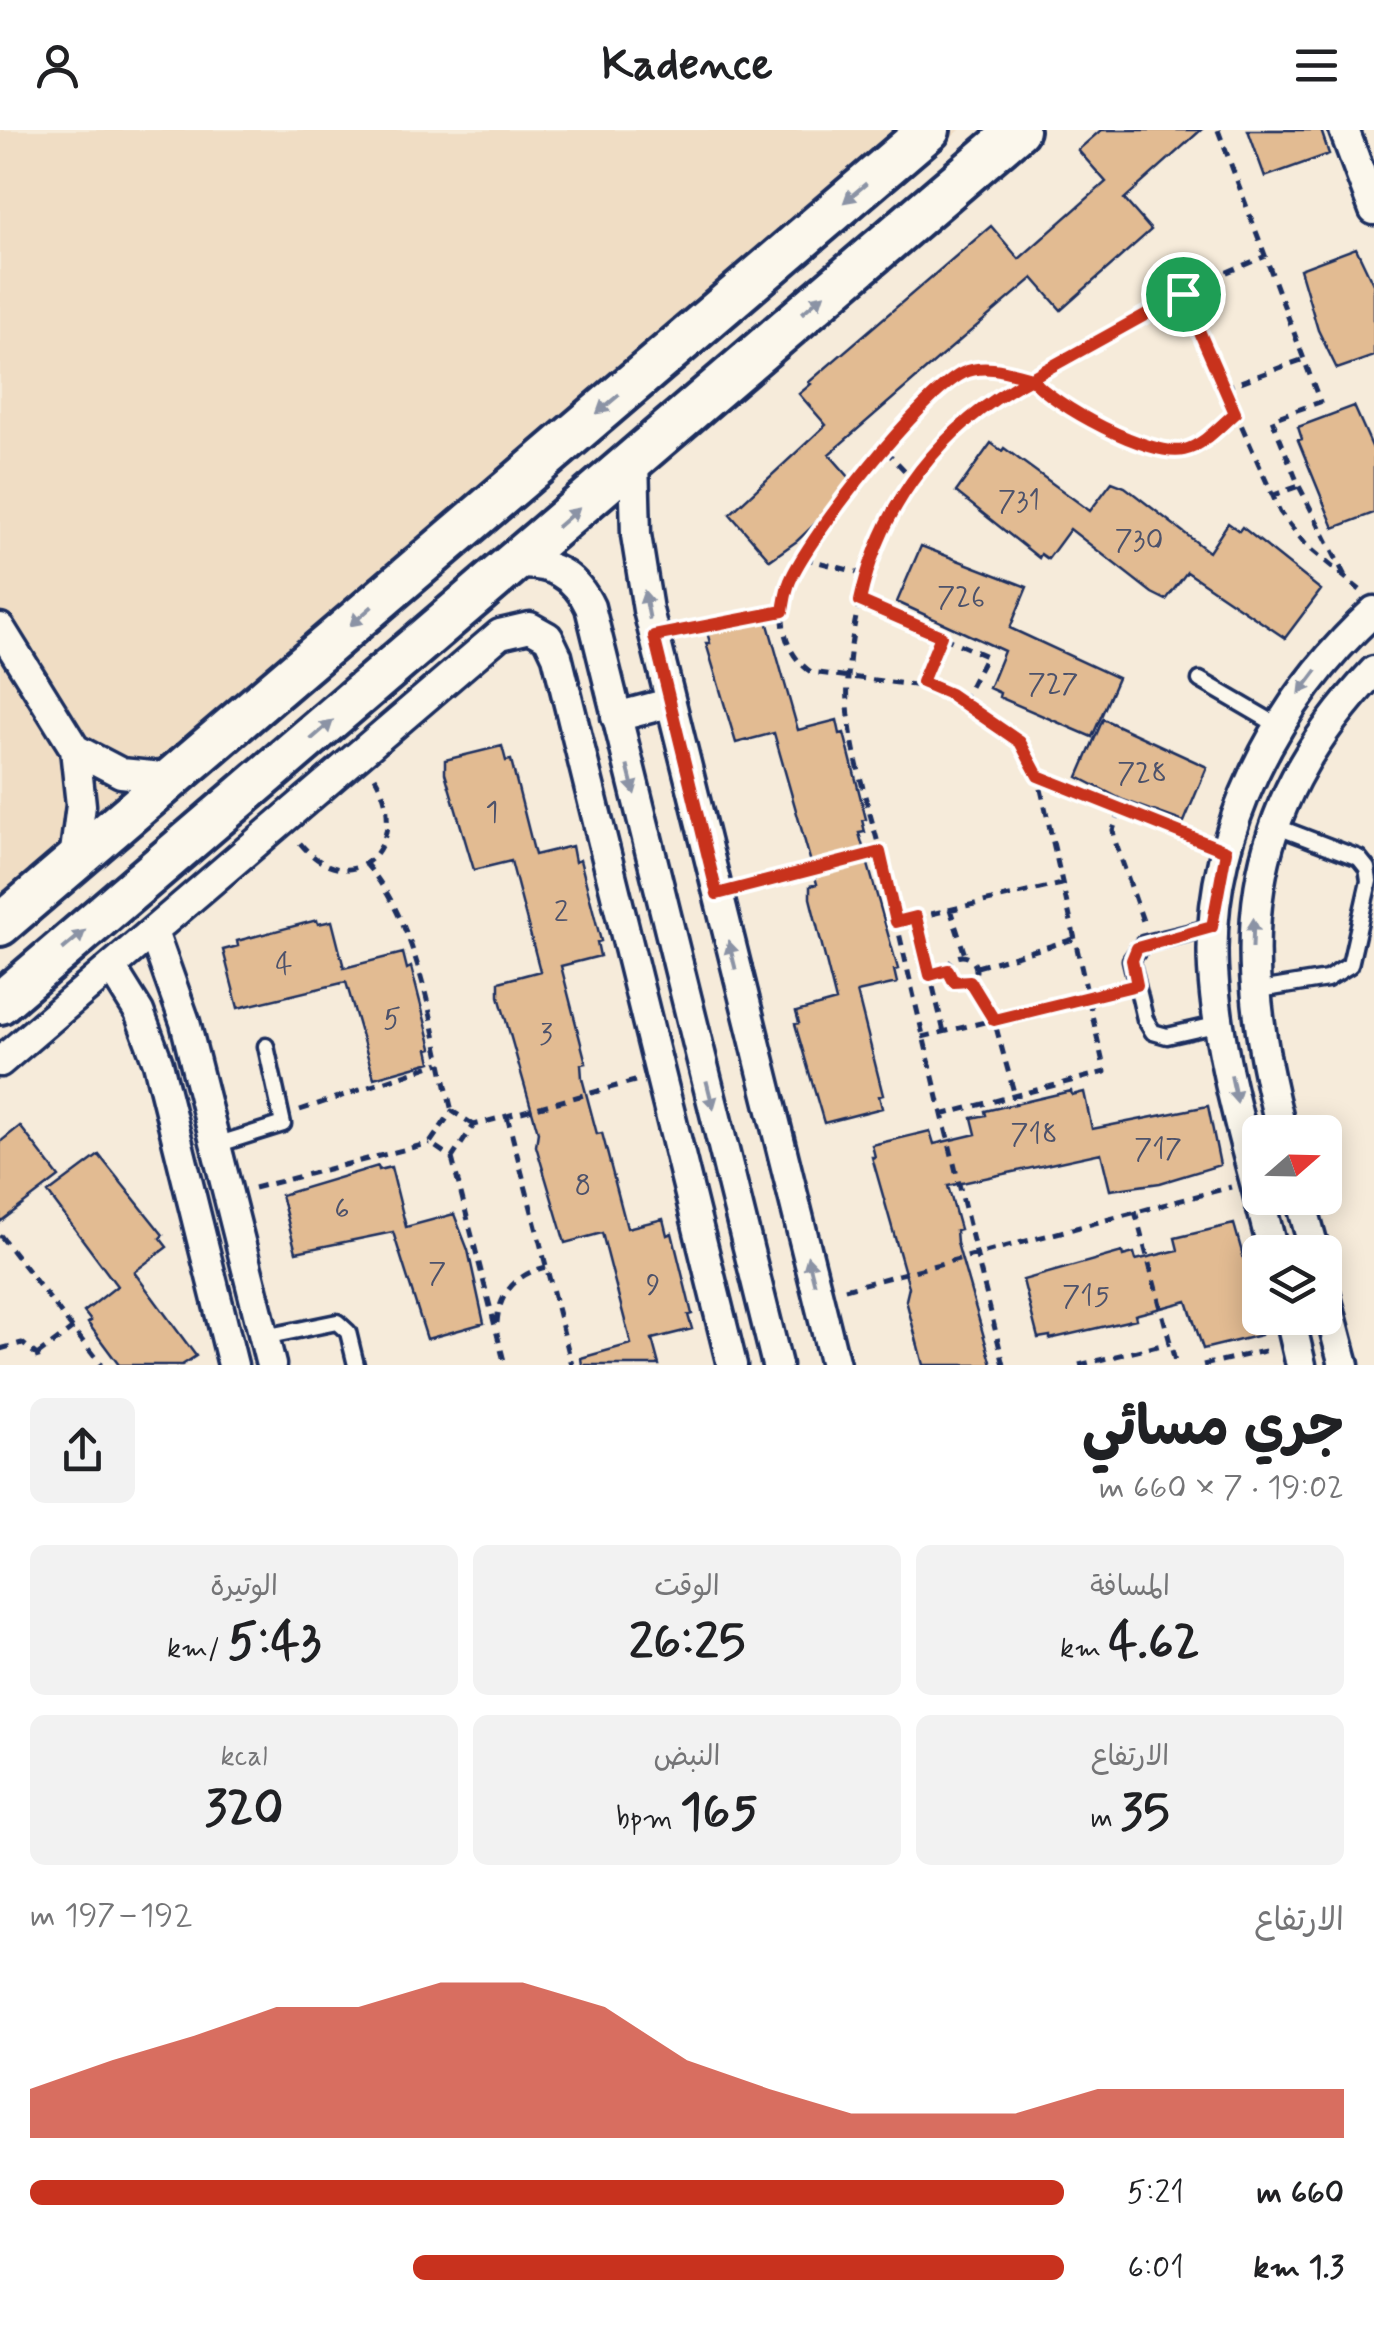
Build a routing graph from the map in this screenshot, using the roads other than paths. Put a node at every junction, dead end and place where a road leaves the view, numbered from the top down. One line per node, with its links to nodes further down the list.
1 (929, 130): 15 (street, one-way to 15)
2 (1018, 130): 5 (street, one-way to 2)
3 (1344, 130): 4 (street)
4 (1374, 210)
5 (634, 459): 6 (street, one-way to 5); 11 (street, one-way to 5)
6 (514, 565): 12 (street); 23 (street, one-way to 6)
7 (1374, 611): 13 (street, one-way to 13)
8 (0, 628): 14 (street)
9 (1374, 671): 16 (street)
10 (1200, 680): 13 (lane)
11 (668, 702): 12 (street); 37 (street, one-way to 11)
12 (616, 717): 36 (street, one-way to 36)
13 (1279, 726): 19 (street)
14 (75, 749): 15 (street); 17 (street)
15 (172, 778): 17 (street)
16 (1274, 826): 22 (street, one-way to 16); 22 (lane)
17 (74, 860): 18 (street)
18 (0, 926)
19 (1212, 927): 24 (street); 24 (lane)
20 (153, 932): 21 (street); 29 (street); 35 (street)
21 (111, 967): 26 (street); 32 (street)
22 (1254, 991): 27 (street)
23 (0, 1004)
24 (1220, 1024): 28 (street, one-way to 28)
25 (266, 1046): 29 (lane)
26 (0, 1062)
27 (1278, 1115)
28 (1242, 1118)
29 (216, 1145): 31 (street)
30 (1336, 1335): 38 (street)
31 (264, 1337): 33 (street); 34 (lane)
32 (233, 1365)
33 (272, 1365)
34 (356, 1365)
35 (732, 1365)
36 (777, 1365)
37 (835, 1365)
38 (1344, 1365)

